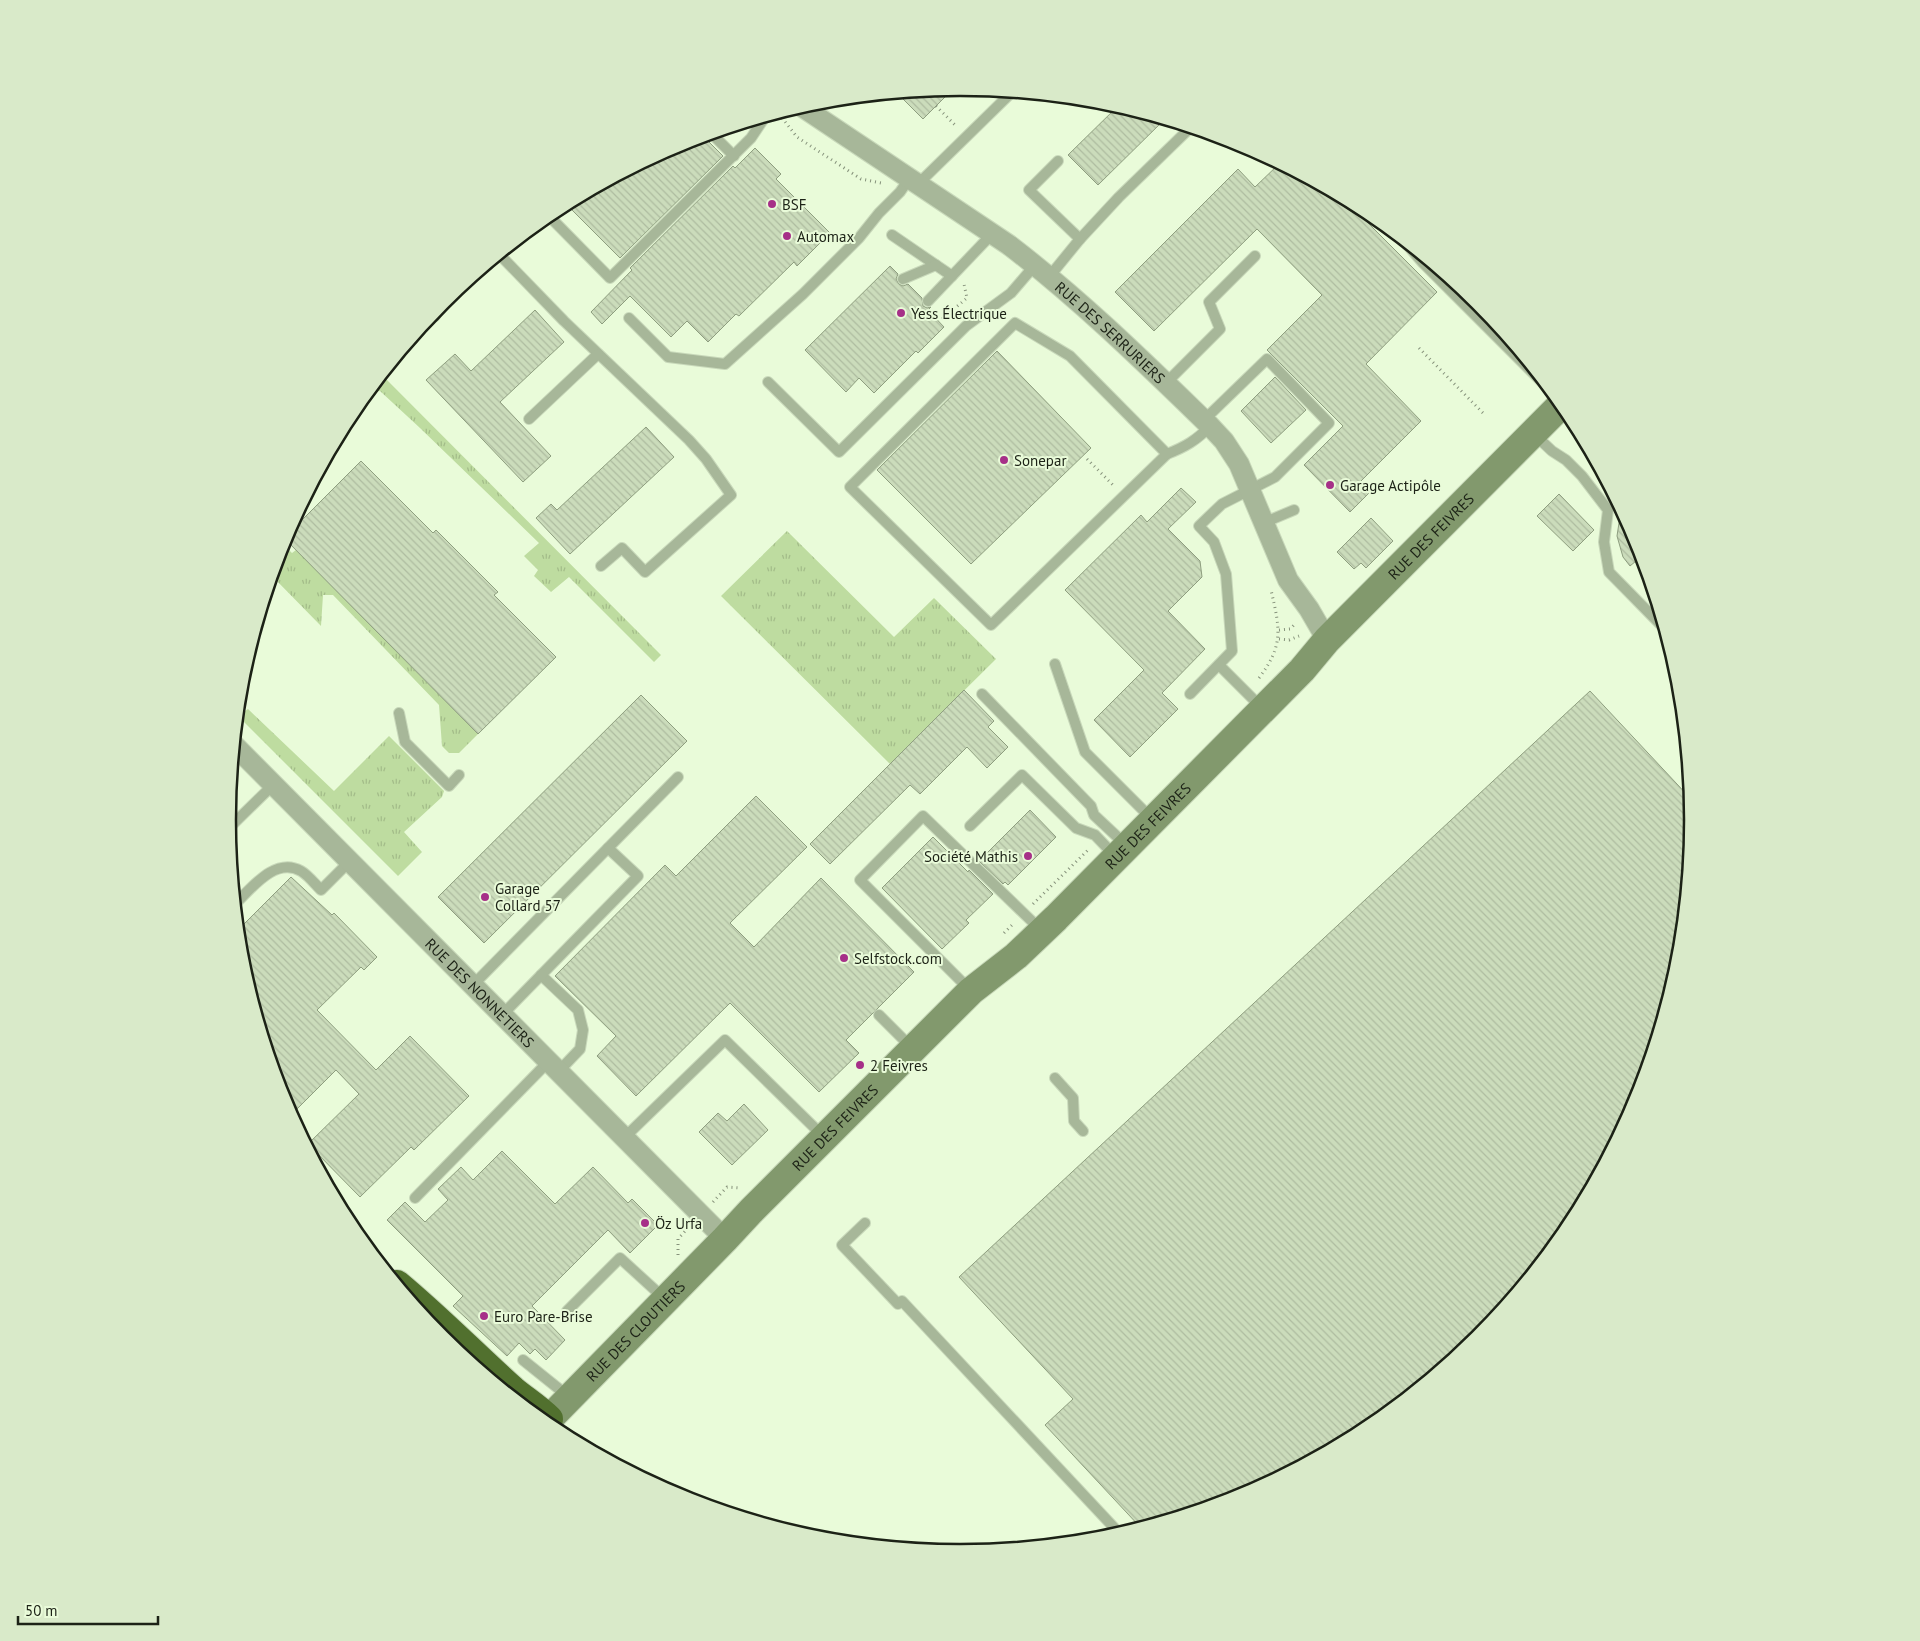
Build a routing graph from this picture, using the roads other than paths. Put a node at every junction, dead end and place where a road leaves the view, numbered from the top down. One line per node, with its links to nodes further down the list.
1 (1005, 98): 8 (lane)
2 (810, 112): 8 (street, RUE DES SERRURIERS)
3 (760, 125): 6 (lane)
4 (1185, 133): 12 (lane)
5 (717, 139): 6 (lane)
6 (734, 156): 9 (lane)
7 (1058, 161): 12 (lane)
8 (914, 181): 10 (street, RUE DES SERRURIERS); 20 (lane)
9 (554, 221)
10 (992, 234): 16 (street, RUE DES SERRURIERS); 17 (lane)
11 (892, 235): 15 (lane)
12 (1080, 239): 16 (lane)
13 (1255, 256): 23 (lane)
14 (504, 259): 21 (lane)
15 (936, 265): 17 (lane); 18 (lane)
16 (1042, 271): 22 (lane); 23 (street, RUE DES SERRURIERS)
17 (955, 274): 19 (lane)
18 (903, 279)
19 (928, 302)
20 (630, 318)
21 (598, 354): 25 (lane); 32 (lane)
22 (768, 382)
23 (1166, 383): 26 (street, RUE DES SERRURIERS)
24 (1556, 410): 27 (street, RUE DES FEIVRES)
25 (530, 419)
26 (1207, 423): 28 (lane); 29 (street, RUE DES SERRURIERS); 29 (lane)
27 (1532, 433): 33 (lane); 34 (street, RUE DES FEIVRES)
28 (1167, 454): 28 (lane)
29 (1250, 490): 31 (street, RUE DES SERRURIERS); 36 (lane)
30 (1294, 510): 31 (lane)
31 (1264, 523): 34 (street, RUE DES SERRURIERS)
32 (601, 566)
33 (1656, 620)
34 (1327, 640): 39 (street, RUE DES FEIVRES)
35 (1055, 664): 46 (lane)
36 (1219, 665): 38 (lane); 39 (lane)
37 (982, 694): 49 (lane)
38 (1190, 694)
39 (1263, 709): 46 (street, RUE DES FEIVRES)
40 (399, 713): 42 (lane)
41 (239, 750): 44 (street, RUE DES NONNETIERS)
42 (460, 775)
43 (678, 777): 48 (lane)
44 (274, 784): 45 (lane); 50 (street, RUE DES NONNETIERS)
45 (236, 821)
46 (1153, 821): 49 (street, RUE DES FEIVRES)
47 (970, 826): 49 (lane)
48 (608, 848): 53 (lane); 54 (lane)
49 (1122, 852): 52 (street, RUE DES FEIVRES)
50 (350, 860): 51 (lane); 54 (street, RUE DES NONNETIERS)
51 (240, 899)
52 (1042, 932): 55 (street, RUE DES FEIVRES); 55 (lane)
53 (541, 975): 56 (lane); 59 (lane)
54 (473, 985): 56 (street, RUE DES NONNETIERS)
55 (971, 992): 58 (street, RUE DES FEIVRES)
56 (503, 1014): 59 (street, RUE DES NONNETIERS)
57 (879, 1015): 58 (lane)
58 (912, 1049): 63 (street, RUE DES FEIVRES)
59 (554, 1066): 62 (street, RUE DES NONNETIERS); 64 (lane)
60 (1055, 1078): 61 (lane)
61 (1083, 1131)
62 (625, 1137): 63 (lane); 66 (street, RUE DES NONNETIERS)
63 (824, 1137): 66 (street, RUE DES FEIVRES)
64 (415, 1198)
65 (865, 1223): 76 (lane)
66 (725, 1239): 67 (street, RUE DES CLOUTIERS)
67 (666, 1300): 69 (lane); 73 (street, RUE DES CLOUTIERS)
68 (423, 1307): 71 (highway)
69 (567, 1311)
70 (523, 1360): 73 (lane)
71 (513, 1390)
72 (517, 1394): 74 (highway)
73 (570, 1398): 75 (street, RUE DES CLOUTIERS)
74 (536, 1407)
75 (550, 1418)
76 (1114, 1528)

